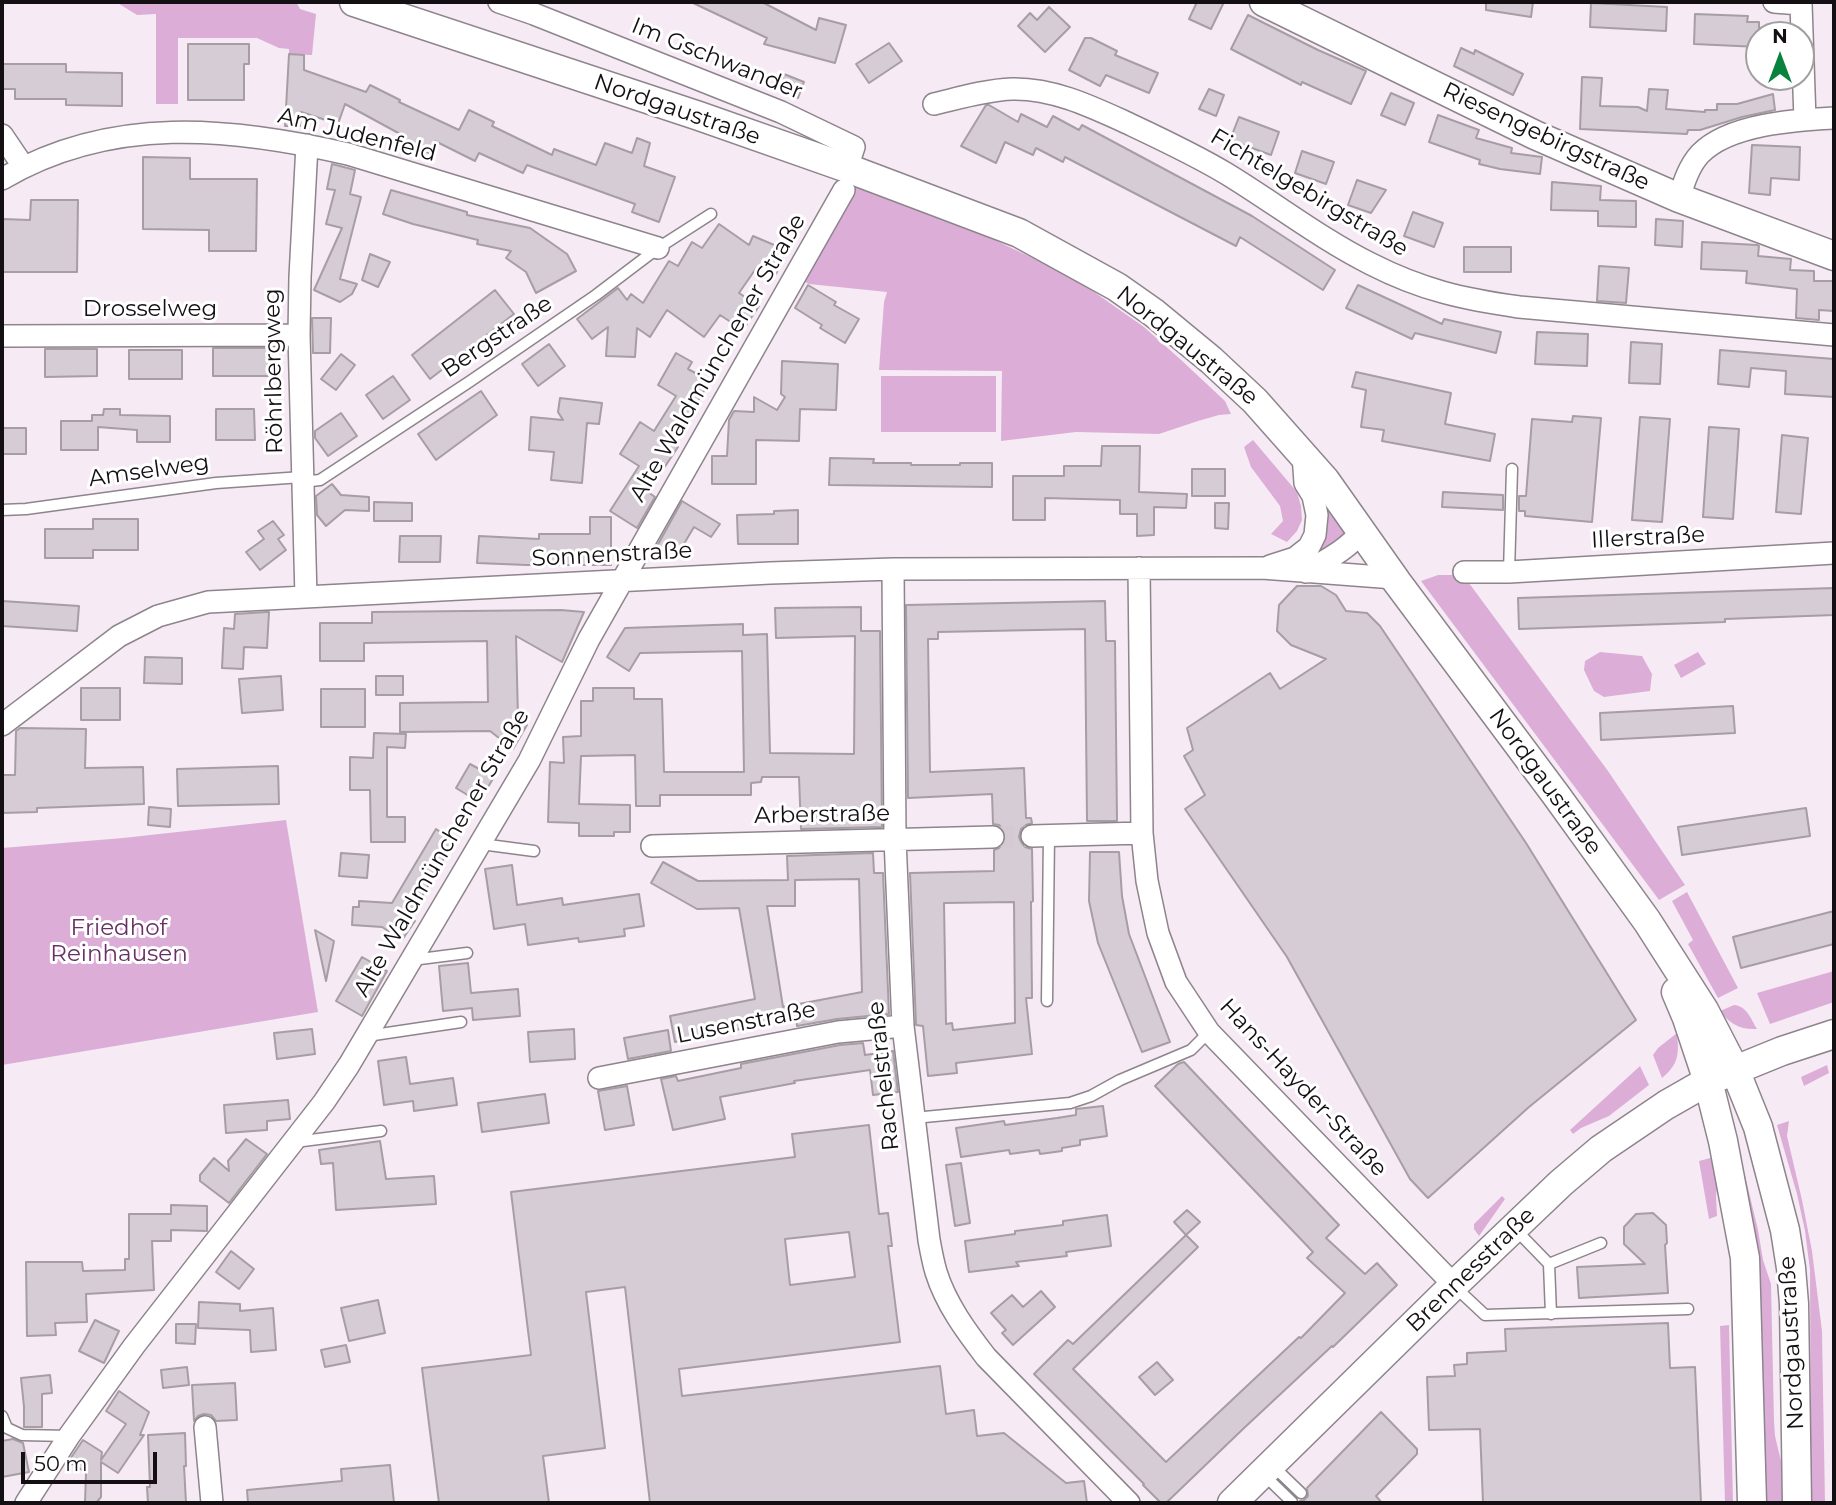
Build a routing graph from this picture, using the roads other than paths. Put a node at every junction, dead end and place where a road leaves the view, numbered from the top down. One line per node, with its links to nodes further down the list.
1 (354, 2): 13 (main road, Nordgaustraße)
2 (499, 2): 13 (street, Im Gschwander)
3 (1264, 2): 14 (main road, Riesengebirgstraße)
4 (1774, 2): 5 (street)
5 (1801, 3): 8 (street)
6 (934, 104): 19 (street, Fichtelgebirgstraße)
7 (1834, 118): 8 (street)
8 (1805, 120): 14 (street)
9 (2, 135): 11 (street)
10 (307, 145): 11 (street, Am Judenfeld); 16 (street, Am Judenfeld); 18 (street, Röhrlbergweg)
11 (23, 166): 12 (street, Am Judenfeld)
12 (2, 178)
13 (846, 179): 21 (main road, Nordgaustraße); 34 (street, Alte Waldmünchener Straße)
14 (1679, 198): 17 (main road, Riesengebirgstraße)
15 (711, 214): 16 (lane, Bergstraße)
16 (658, 248): 23 (lane, Bergstraße)
17 (1834, 256)
18 (299, 335): 20 (street, Drosselweg); 23 (street, Röhrlbergweg)
19 (1834, 335)
20 (2, 336)
21 (1303, 454): 25 (main road, Nordgaustraße); 28 (street, Sonnenstraße)
22 (1512, 469): 32 (lane)
23 (302, 480): 24 (lane, Amselweg); 35 (street, Röhrlbergweg)
24 (2, 510)
25 (1362, 531): 30 (street); 33 (main road, Nordgaustraße)
26 (1834, 553): 32 (street, Illerstraße)
27 (1139, 568): 28 (street, Sonnenstraße); 29 (street, Sonnenstraße); 37 (street, Hans-Hayder-Straße)
28 (1262, 568): 30 (street, Sonnenstraße)
29 (893, 569): 34 (street, Sonnenstraße); 40 (street, Rachelstraße)
30 (1306, 572): 33 (street, Sonnenstraße)
31 (1464, 572): 32 (street, Illerstraße)
32 (1509, 572)
33 (1394, 578): 44 (main road, Nordgaustraße)
34 (622, 581): 35 (street, Sonnenstraße); 41 (street, Alte Waldmünchener Straße)
35 (306, 597): 36 (street, Sonnenstraße)
36 (2, 725)
37 (1142, 833): 38 (street); 50 (street, Hans-Hayder-Straße)
38 (1041, 836): 47 (lane)
39 (993, 837): 40 (street, Arberstraße)
40 (895, 839): 42 (street, Arberstraße); 49 (street, Rachelstraße)
41 (481, 844): 43 (lane); 46 (street, Alte Waldmünchener Straße)
42 (652, 846)
43 (534, 851)
44 (1647, 921): 53 (main road, Nordgaustraße); 55 (main road, Nordgaustraße)
45 (467, 953): 46 (lane)
46 (412, 960): 52 (street, Alte Waldmünchener Straße)
47 (1047, 1001)
48 (461, 1022): 52 (lane)
49 (903, 1026): 54 (street, Lusenstraße); 56 (street, Rachelstraße)
50 (1209, 1032): 56 (lane); 62 (street, Hans-Hayder-Straße)
51 (1834, 1034): 53 (main road, Brennesstraße)
52 (367, 1035): 58 (street, Alte Waldmünchener Straße)
53 (1735, 1070): 55 (main road, Brennesstraße); 76 (main road, Nordgaustraße)
54 (599, 1079)
55 (1708, 1081): 59 (main road, Brennesstraße); 75 (main road, Nordgaustraße)
56 (914, 1118): 73 (street, Rachelstraße)
57 (381, 1130): 58 (lane)
58 (292, 1143): 67 (street, Alte Waldmünchener Straße)
59 (1514, 1228): 61 (lane); 62 (main road, Brennesstraße)
60 (1601, 1243): 61 (lane)
61 (1549, 1264): 64 (lane)
62 (1454, 1286): 64 (lane); 68 (main road, Brennesstraße)
63 (1688, 1309): 64 (lane)
64 (1551, 1314)
65 (2, 1416): 67 (lane)
66 (205, 1427): 72 (street)
67 (69, 1436): 71 (street, Alte Waldmünchener Straße)
68 (1267, 1469): 69 (lane); 70 (lane); 74 (main road, Brennesstraße)
69 (1301, 1493)
70 (1292, 1502)
71 (26, 1503)
72 (212, 1503)
73 (1129, 1503)
74 (1232, 1503)
75 (1752, 1503)
76 (1797, 1503)

